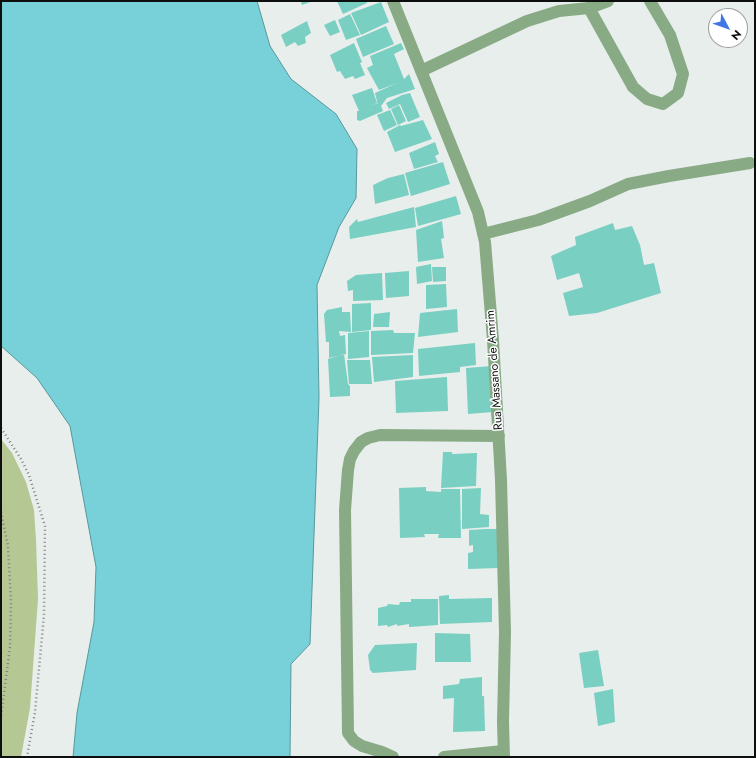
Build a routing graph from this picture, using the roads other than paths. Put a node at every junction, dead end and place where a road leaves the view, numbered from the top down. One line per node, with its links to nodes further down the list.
1 (393, 1): 5 (street, Rua Massano de Amrim)
2 (608, 1): 4 (street)
3 (650, 1): 4 (street)
4 (589, 8): 5 (street)
5 (421, 71): 7 (street, Rua Massano de Amrim)
6 (750, 163): 7 (street)
7 (483, 234): 8 (street, Rua Massano de Amrim)
8 (499, 436): 9 (street, Rua Massano de Amrim); 10 (street)
9 (504, 754): 11 (street)
10 (393, 757)
11 (444, 757)

